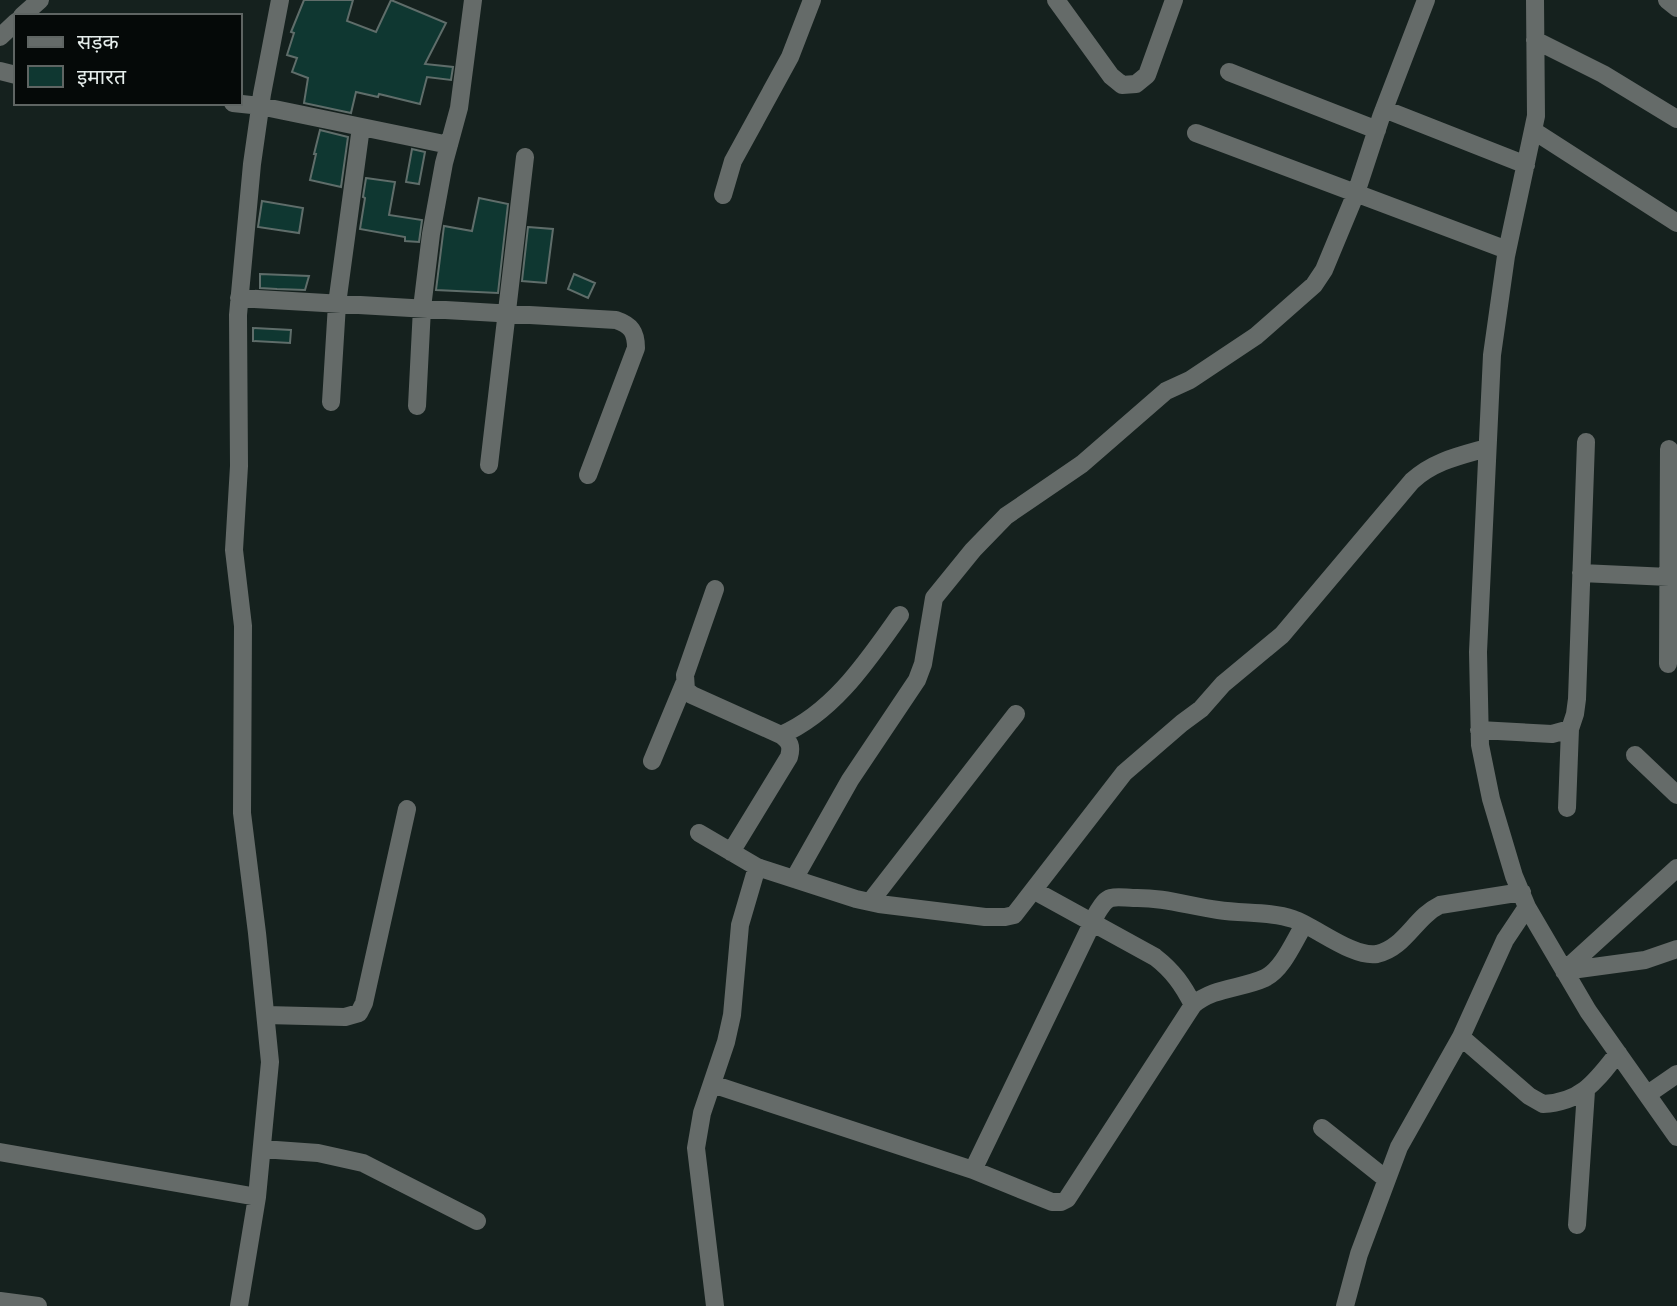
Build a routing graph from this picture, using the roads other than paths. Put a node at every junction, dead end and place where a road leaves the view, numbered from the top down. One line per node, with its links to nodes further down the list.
1 (40, 0): 11 (street)
2 (280, 0): 17 (street)
3 (473, 0): 24 (street)
4 (812, 0): 28 (street)
5 (1056, 0): 6 (street)
6 (1174, 0)
7 (1426, 0): 18 (street)
8 (1535, 0): 14 (street)
9 (1667, 0): 10 (street)
10 (1677, 8)
11 (24, 14)
12 (14, 24): 13 (street)
13 (0, 37)
14 (1535, 40): 19 (street); 22 (street)
15 (1230, 72): 21 (street)
16 (242, 104): 17 (street)
17 (260, 106): 20 (street); 31 (street)
18 (1384, 109): 21 (street); 26 (street)
19 (1677, 119)
20 (361, 127): 24 (street); 32 (street)
21 (1377, 130): 27 (street)
22 (1534, 131): 26 (street); 29 (street)
23 (1196, 133): 27 (street)
24 (449, 145): 33 (street)
25 (524, 156): 34 (street)
26 (1526, 165): 30 (street)
27 (1356, 193): 30 (street); 61 (street)
28 (723, 195)
29 (1677, 223)
30 (1507, 250): 38 (street)
31 (239, 298): 32 (street); 70 (street)
32 (337, 303): 33 (street); 35 (street)
33 (422, 308): 34 (street); 36 (street)
34 (505, 313): 40 (street); 41 (street)
35 (331, 402)
36 (417, 406)
37 (1586, 442): 42 (street)
38 (1487, 448): 50 (street); 62 (street)
39 (1669, 449): 43 (street)
40 (489, 465)
41 (588, 475)
42 (1581, 573): 43 (street); 49 (street)
43 (1669, 577): 46 (street)
44 (715, 589): 47 (street)
45 (900, 615): 51 (street)
46 (1668, 664)
47 (684, 684): 51 (street); 53 (street)
48 (1016, 714): 64 (street)
49 (1570, 729): 50 (street); 55 (street)
50 (1479, 730): 63 (street)
51 (781, 735): 58 (street)
52 (1635, 755): 54 (street)
53 (652, 761)
54 (1677, 795)
55 (1567, 808)
56 (407, 809): 70 (street)
57 (699, 833): 58 (street)
58 (731, 852): 59 (street)
59 (757, 867): 61 (street); 74 (street)
60 (1677, 868): 68 (street)
61 (794, 879): 64 (street)
62 (1035, 891): 64 (street); 65 (street)
63 (1525, 900): 66 (street); 68 (street); 71 (street)
64 (870, 902)
65 (1092, 922): 66 (street); 69 (street); 81 (street)
66 (1304, 925): 69 (street)
67 (1677, 949): 68 (street)
68 (1564, 971): 72 (street)
69 (1193, 1005): 81 (street)
70 (266, 1014): 79 (street)
71 (1461, 1037): 75 (street); 82 (street)
72 (1618, 1053): 75 (street); 76 (street)
73 (1677, 1074): 76 (street)
74 (712, 1084): 81 (street); 89 (street)
75 (1586, 1091): 85 (street)
76 (1648, 1094): 78 (street)
77 (1322, 1128): 82 (street)
78 (1677, 1137)
79 (262, 1149): 83 (street); 84 (street)
80 (0, 1152): 83 (street)
81 (973, 1170)
82 (1386, 1179): 90 (street)
83 (257, 1197): 88 (street)
84 (477, 1221)
85 (1577, 1225)
86 (0, 1301): 87 (street)
87 (38, 1306)
88 (239, 1306)
89 (715, 1306)
90 (1345, 1306)

